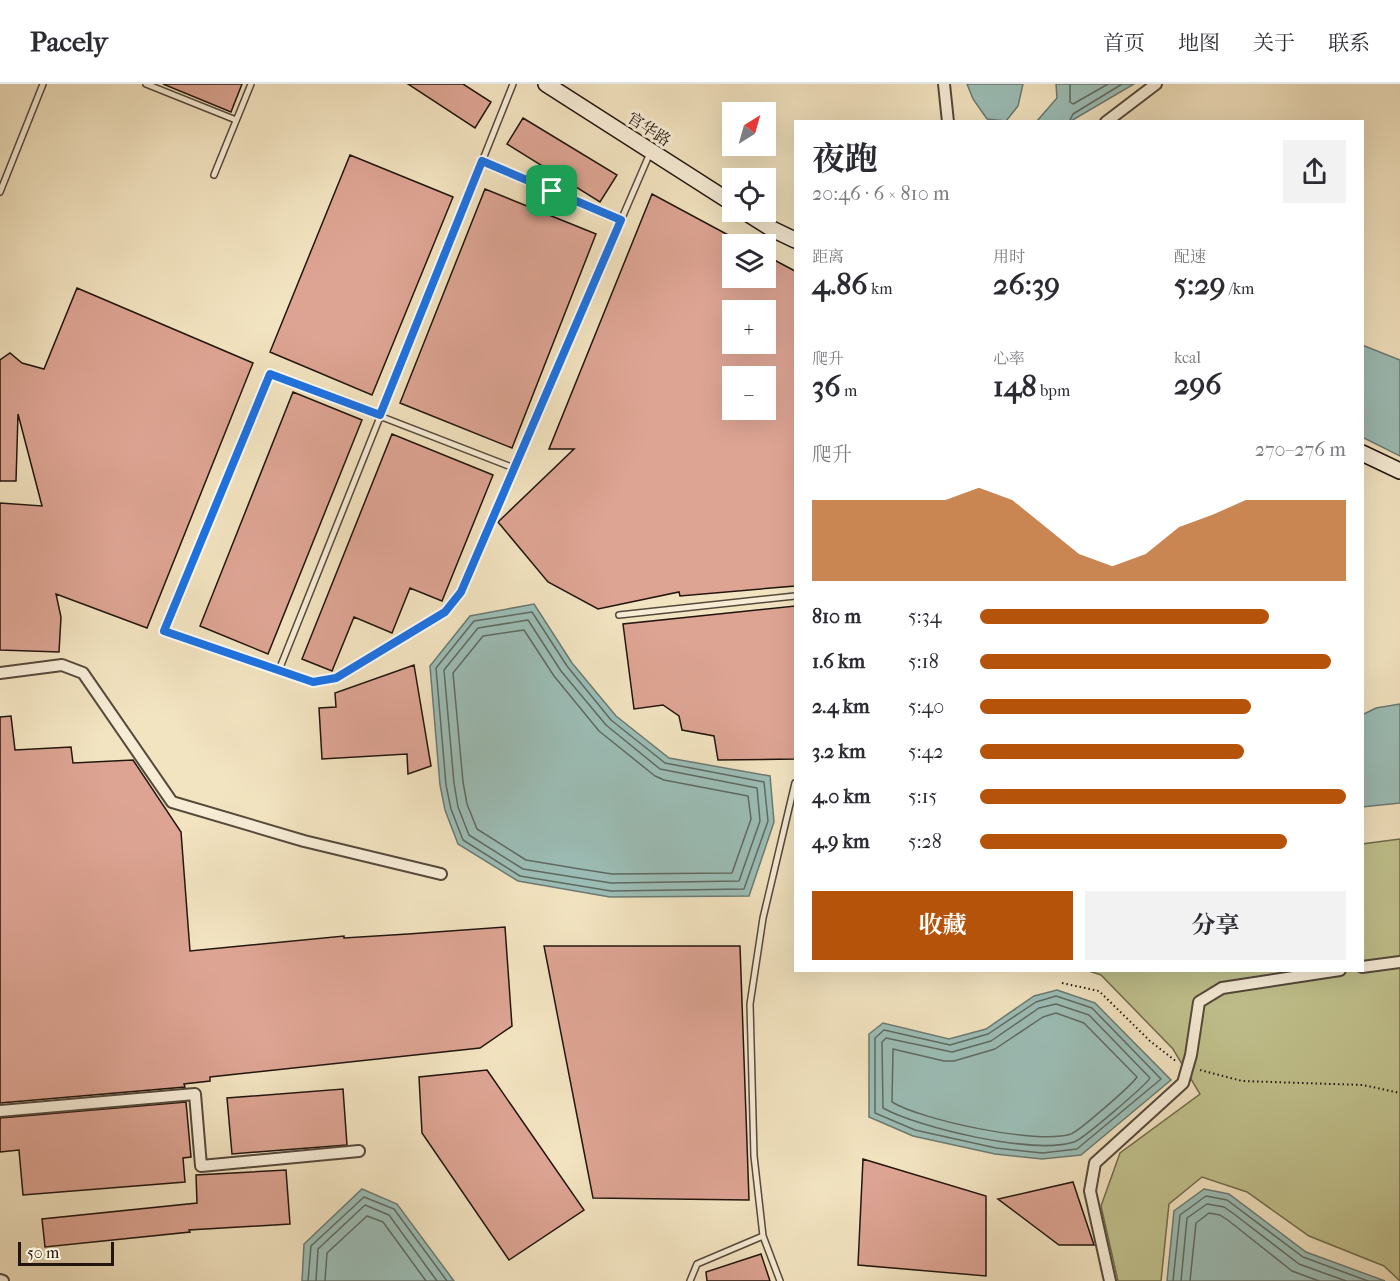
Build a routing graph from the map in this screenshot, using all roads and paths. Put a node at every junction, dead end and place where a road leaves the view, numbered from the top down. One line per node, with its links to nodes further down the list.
1 (44, 84): 14 (lane)
2 (146, 84): 8 (lane)
3 (251, 84): 8 (lane)
4 (513, 84): 12 (lane)
5 (546, 84): 11 (main road, 官华路)
6 (944, 84): 9 (street)
7 (1156, 84): 10 (street)
8 (236, 120): 13 (lane)
9 (948, 120)
10 (1109, 120)
11 (651, 152): 15 (main road, 官华路); 16 (lane)
12 (482, 161): 16 (lane); 19 (lane)
13 (214, 176)
14 (0, 192)
15 (722, 197)
16 (621, 220): 21 (lane)
17 (761, 222): 18 (main road)
18 (794, 240)
19 (380, 415): 21 (lane); 25 (lane); 25 (lane)
20 (1364, 454): 22 (main road)
21 (514, 468): 25 (lane)
22 (1400, 471)
23 (794, 596): 24 (lane)
24 (619, 615)
25 (279, 670)
26 (0, 673): 28 (street)
27 (794, 787): 37 (lane)
28 (441, 874)
29 (1400, 962): 30 (street)
30 (1364, 967)
31 (1327, 972): 33 (street)
32 (1062, 983): 33 (path)
33 (1187, 1067): 34 (path); 40 (street)
34 (1400, 1093)
35 (0, 1111): 36 (street)
36 (359, 1151)
37 (763, 1236): 38 (lane); 39 (lane)
38 (690, 1281)
39 (780, 1281)
40 (1110, 1281)

